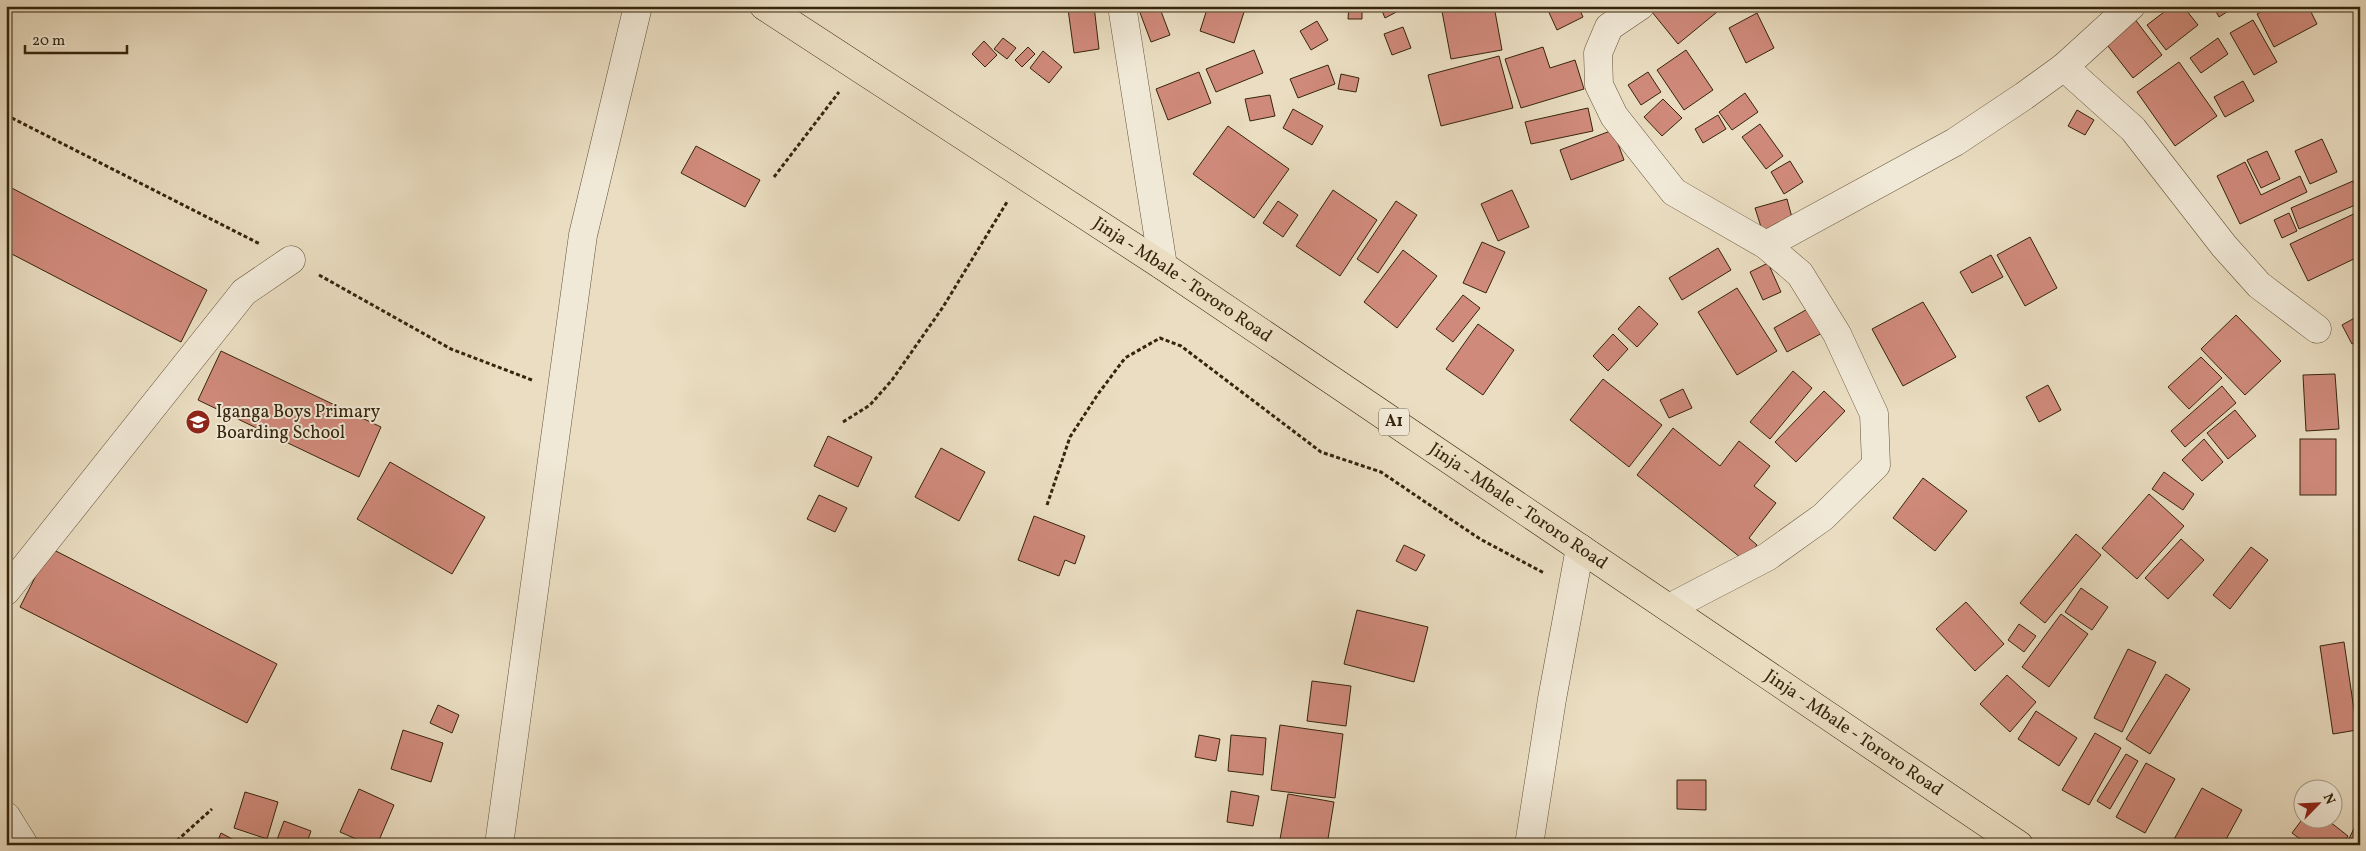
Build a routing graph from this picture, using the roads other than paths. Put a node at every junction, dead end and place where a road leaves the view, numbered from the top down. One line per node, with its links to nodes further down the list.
1 (638, 6): 16 (street)
2 (764, 6): 9 (main road, Jinja - Mbale - Tororo Road / A1)
3 (1122, 6): 9 (street)
4 (1640, 6): 7 (street)
5 (2131, 6): 6 (street)
6 (2064, 67): 7 (street); 10 (street)
7 (1766, 245): 13 (street)
8 (291, 260): 12 (street)
9 (1163, 266): 11 (main road, Jinja - Mbale - Tororo Road / A1)
10 (2316, 329)
11 (1580, 548): 13 (main road, Jinja - Mbale - Tororo Road / A1); 17 (street)
12 (6, 591)
13 (1669, 608): 18 (main road, Jinja - Mbale - Tororo Road / A1)
14 (6, 816): 15 (street)
15 (24, 845)
16 (499, 845)
17 (1529, 845)
18 (2019, 845)

